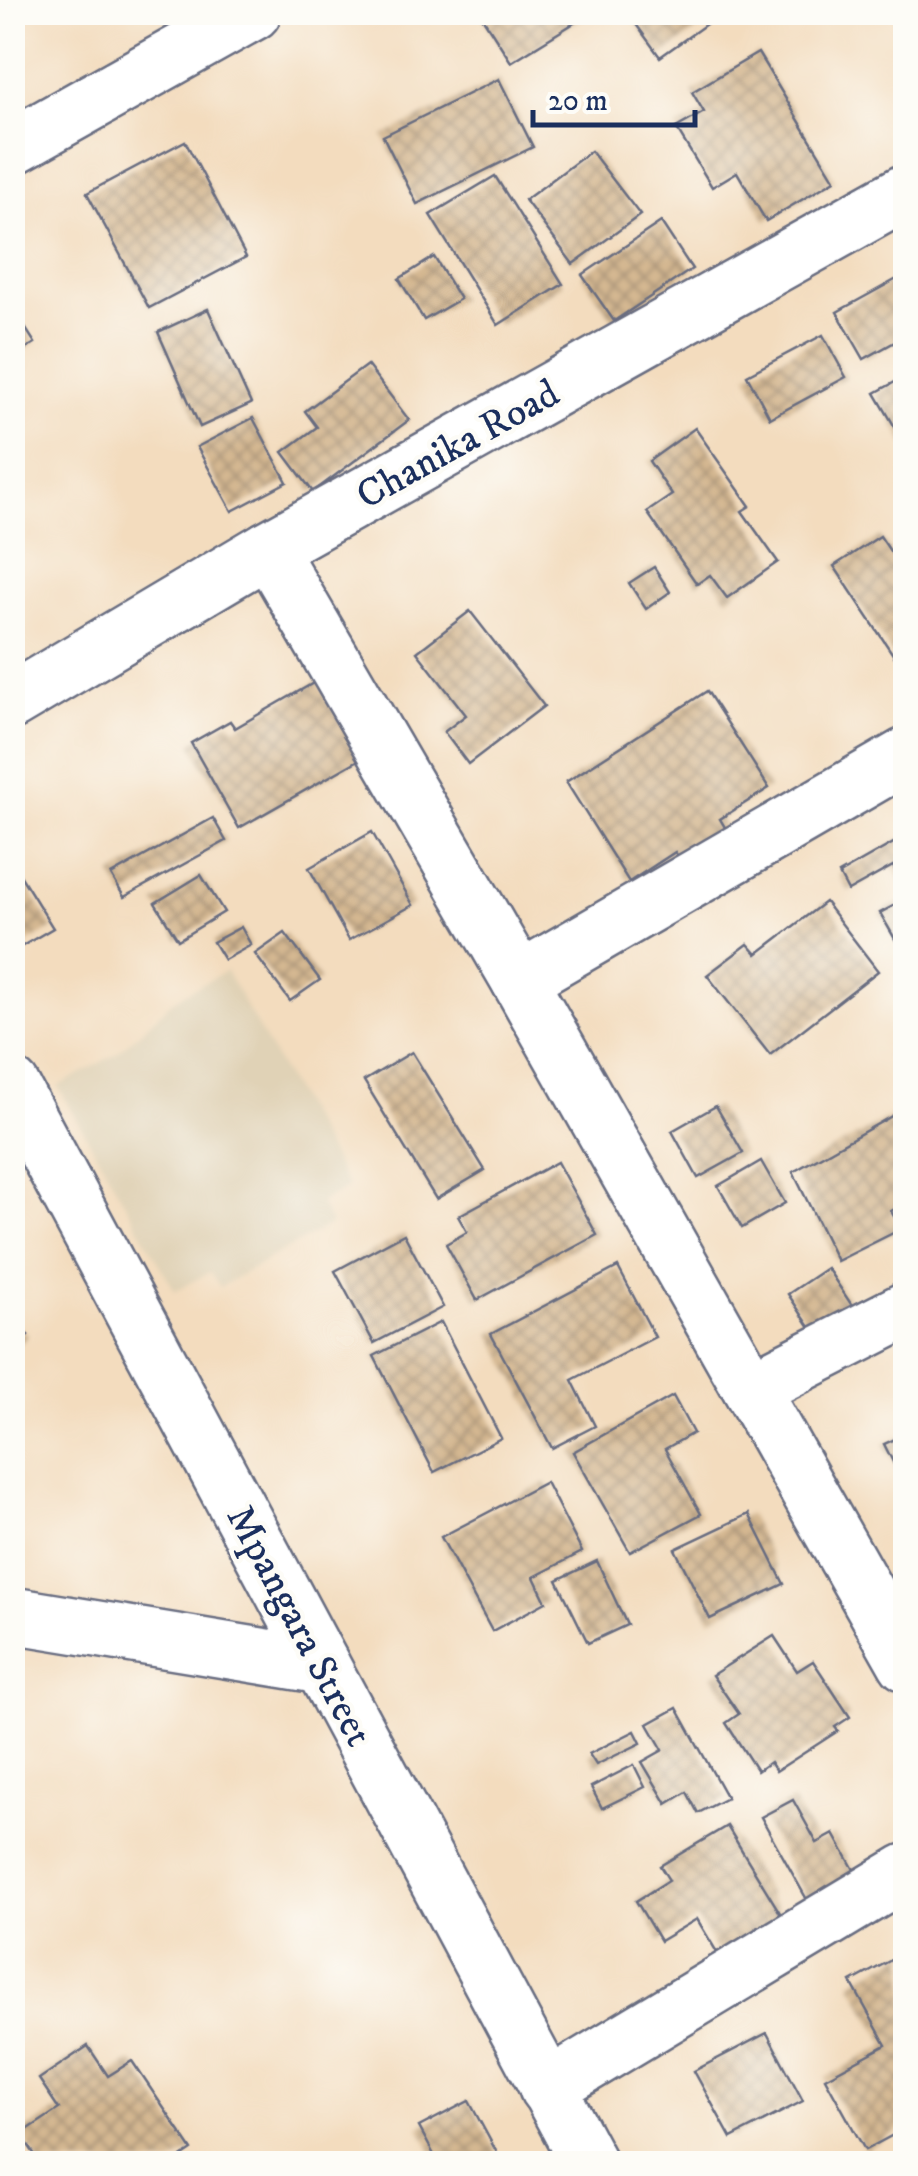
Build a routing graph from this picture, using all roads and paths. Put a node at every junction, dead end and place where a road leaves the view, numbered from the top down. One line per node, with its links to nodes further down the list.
1 (253, 12): 2 (street)
2 (12, 148)
3 (906, 192): 4 (street, Chanika Road)
4 (268, 548): 5 (street, Chanika Road); 7 (street)
5 (12, 701)
6 (906, 756): 7 (street)
7 (519, 980): 10 (street)
8 (12, 1087): 13 (street, Mpangara Street)
9 (906, 1310): 10 (street)
10 (751, 1389): 12 (street)
11 (12, 1615): 13 (street)
12 (906, 1663)
13 (322, 1666): 15 (street, Mpangara Street)
14 (906, 1872): 15 (street)
15 (547, 2088): 16 (street, Mpangara Street)
16 (589, 2164)

